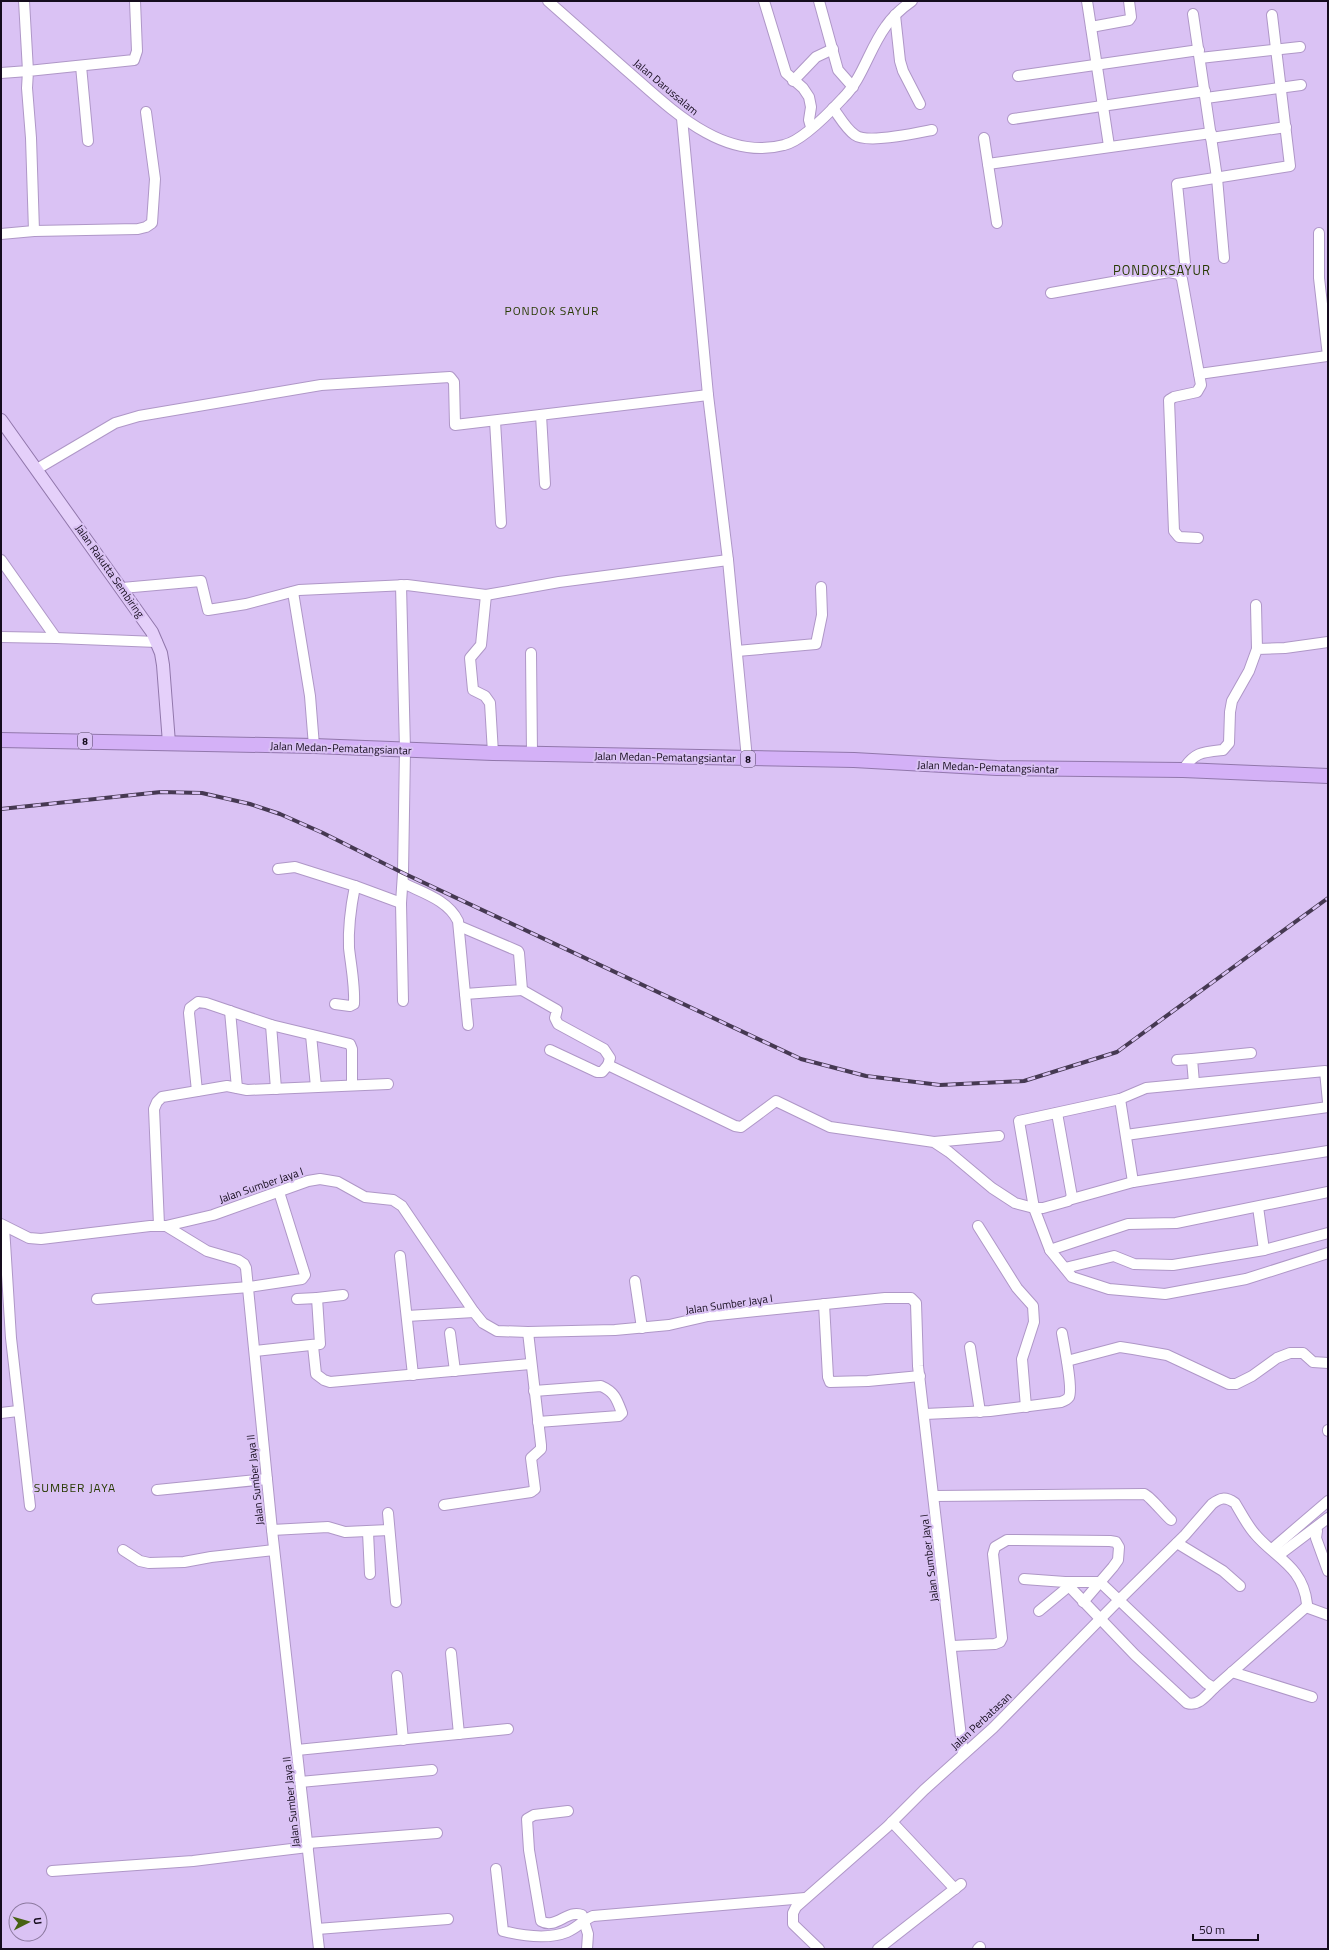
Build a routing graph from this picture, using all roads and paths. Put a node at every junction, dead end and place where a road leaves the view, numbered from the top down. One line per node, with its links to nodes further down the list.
1 (24, 1): 19 (street)
2 (135, 1): 18 (street)
3 (548, 1): 31 (street, Jalan Darussalam)
4 (764, 1): 22 (street)
5 (819, 1): 14 (street)
6 (912, 1): 10 (street, Jalan Darussalam)
7 (1087, 1): 12 (street)
8 (1129, 1): 12 (street)
9 (1193, 14): 16 (street)
10 (895, 15): 24 (street, Jalan Darussalam); 27 (street)
11 (1272, 15): 15 (street)
12 (1091, 27): 17 (street)
13 (1300, 46): 15 (street)
14 (834, 49): 22 (street); 24 (street)
15 (1276, 50): 16 (street); 25 (street)
16 (1200, 54): 17 (street); 26 (street)
17 (1097, 65): 21 (street); 28 (street)
18 (81, 66): 19 (street); 38 (street)
19 (28, 71): 20 (street); 43 (street)
20 (1, 73)
21 (1018, 76)
22 (793, 81): 33 (street)
23 (1301, 85): 25 (street)
24 (853, 87): 29 (street, Jalan Darussalam)
25 (1281, 87): 26 (street); 34 (street)
26 (1206, 94): 28 (street); 36 (street)
27 (920, 104)
28 (1103, 106): 32 (street); 39 (street)
29 (833, 108): 33 (street, Jalan Darussalam); 35 (street)
30 (146, 112): 43 (street)
31 (682, 118): 33 (street, Jalan Darussalam); 51 (street)
32 (1013, 119)
33 (811, 127)
34 (1286, 127): 36 (street); 41 (street)
35 (932, 130)
36 (1211, 135): 39 (street); 41 (street)
37 (984, 138): 40 (street)
38 (88, 141)
39 (1109, 146): 40 (street)
40 (988, 164): 42 (street)
41 (1217, 178): 46 (street); 47 (street)
42 (997, 223)
43 (34, 231): 45 (street)
44 (1319, 233): 49 (street)
45 (1, 234)
46 (1224, 258)
47 (1179, 274): 48 (street); 50 (street)
48 (1051, 293)
49 (1328, 356): 50 (street)
50 (1199, 374): 58 (street)
51 (708, 395): 52 (street); 60 (street)
52 (541, 415): 54 (street); 56 (street)
53 (1, 420): 55 (main road, Jalan Rakutta Sembiring)
54 (495, 421): 55 (street); 57 (street)
55 (37, 469): 63 (main road, Jalan Rakutta Sembiring)
56 (545, 484)
57 (502, 523)
58 (1198, 538)
59 (1, 560): 68 (street)
60 (728, 560): 65 (street); 72 (street)
61 (401, 585): 64 (street); 65 (street); 77 (street)
62 (821, 587): 72 (street)
63 (122, 588): 64 (street); 69 (main road, Jalan Rakutta Sembiring)
64 (293, 592): 76 (street)
65 (486, 595): 78 (street)
66 (1256, 604): 71 (street)
67 (1, 637): 68 (street)
68 (56, 638): 69 (street)
69 (156, 642): 75 (main road, Jalan Rakutta Sembiring)
70 (1328, 642): 71 (street)
71 (1257, 649): 81 (street)
72 (737, 651): 80 (street)
73 (531, 653): 79 (street)
74 (1, 740): 75 (highway, Jalan Medan-Pematangsiantar / 8)
75 (169, 742): 76 (highway, Jalan Medan-Pematangsiantar / 8)
76 (314, 746): 77 (highway, Jalan Medan-Pematangsiantar / 8)
77 (405, 750): 78 (highway, Jalan Medan-Pematangsiantar / 8); 84 (street)
78 (493, 753): 79 (highway, Jalan Medan-Pematangsiantar / 8)
79 (532, 754): 80 (highway, Jalan Medan-Pematangsiantar / 8)
80 (747, 759): 81 (highway, Jalan Medan-Pematangsiantar / 8)
81 (1183, 770): 82 (highway, Jalan Medan-Pematangsiantar / 8)
82 (1328, 776)
83 (278, 869): 85 (street)
84 (403, 883): 86 (street); 87 (street)
85 (355, 886): 86 (street); 91 (street)
86 (401, 903): 90 (street)
87 (459, 926): 88 (street); 89 (street)
88 (522, 990): 89 (street); 100 (street)
89 (465, 994): 94 (street)
90 (403, 1002)
91 (335, 1004)
92 (230, 1011): 93 (street); 105 (street); 107 (street)
93 (271, 1024): 95 (street); 106 (street)
94 (468, 1024)
95 (311, 1035): 103 (street); 104 (street)
96 (550, 1050): 100 (street)
97 (1251, 1053): 98 (street)
98 (1192, 1059): 99 (street); 101 (street)
99 (1177, 1060)
100 (608, 1065): 114 (street)
101 (1194, 1083): 108 (street); 109 (street)
102 (388, 1084): 103 (street)
103 (352, 1085): 104 (street)
104 (316, 1087): 106 (street)
105 (237, 1088): 106 (street); 107 (street)
106 (276, 1089)
107 (197, 1091): 123 (street)
108 (1120, 1099): 111 (street); 112 (street)
109 (1328, 1102)
110 (1328, 1107): 112 (street)
111 (1057, 1113): 119 (street); 121 (street)
112 (1126, 1135): 116 (street)
113 (999, 1136): 114 (street)
114 (934, 1142): 121 (street)
115 (1328, 1151): 116 (street)
116 (1133, 1182): 119 (street)
117 (279, 1192): 123 (street, Jalan Sumber Jaya I); 132 (street); 139 (street, Jalan Sumber Jaya I)
118 (1328, 1192): 120 (street)
119 (1072, 1198): 121 (street)
120 (1258, 1207): 126 (street); 127 (street)
121 (1034, 1208): 126 (street)
122 (2, 1226): 123 (street); 135 (street)
123 (163, 1226): 132 (street, Jalan Sumber Jaya II)
124 (978, 1226): 155 (street)
125 (1328, 1233): 127 (street)
126 (1050, 1250): 130 (street)
127 (1264, 1250): 130 (street)
128 (1328, 1253): 130 (street)
129 (400, 1256): 140 (street)
130 (1065, 1268)
131 (636, 1281): 141 (street)
132 (249, 1287): 136 (street); 147 (street, Jalan Sumber Jaya II)
133 (343, 1295): 134 (street)
134 (317, 1298): 137 (street); 145 (street)
135 (5, 1299): 156 (street)
136 (97, 1299)
137 (297, 1299)
138 (824, 1304): 141 (street, Jalan Sumber Jaya I); 153 (street, Jalan Sumber Jaya I); 153 (street)
139 (474, 1312): 140 (street); 142 (street, Jalan Sumber Jaya I)
140 (407, 1316): 152 (street)
141 (642, 1328): 142 (street, Jalan Sumber Jaya I)
142 (528, 1332): 150 (street)
143 (450, 1333): 151 (street)
144 (1062, 1333): 148 (street)
145 (313, 1346): 147 (street); 152 (street)
146 (970, 1348): 157 (street)
147 (255, 1350): 161 (street, Jalan Sumber Jaya II)
148 (1066, 1361): 149 (street); 155 (street)
149 (1328, 1363)
150 (530, 1364): 151 (street); 154 (street)
151 (455, 1371): 152 (street)
152 (413, 1375)
153 (920, 1376): 159 (street, Jalan Sumber Jaya I)
154 (534, 1391): 160 (street); 160 (street)
155 (1026, 1407): 157 (street)
156 (18, 1411): 158 (street); 166 (street)
157 (980, 1412): 159 (street)
158 (1, 1413)
159 (924, 1414): 163 (street, Jalan Sumber Jaya I)
160 (538, 1422): 165 (street)
161 (267, 1479): 162 (street); 170 (street, Jalan Sumber Jaya II)
162 (157, 1490)
163 (934, 1496): 169 (street); 192 (street, Jalan Sumber Jaya I)
164 (1328, 1501): 178 (street)
165 (444, 1505)
166 (30, 1506)
167 (388, 1513): 171 (street)
168 (1328, 1518): 172 (street)
169 (1171, 1520)
170 (272, 1530): 173 (street); 177 (street, Jalan Sumber Jaya II)
171 (389, 1530): 173 (street); 186 (street)
172 (1315, 1530): 174 (street); 178 (street); 179 (street)
173 (368, 1532): 180 (street)
174 (1328, 1533)
175 (1177, 1543): 178 (street, Jalan Perbatasan); 184 (street); 185 (street, Jalan Perbatasan)
176 (123, 1550): 177 (street)
177 (274, 1550): 201 (street, Jalan Sumber Jaya II)
178 (1275, 1552): 188 (street)
179 (1328, 1571)
180 (370, 1574)
181 (1024, 1579): 183 (street)
182 (1100, 1582): 183 (street); 185 (street); 187 (street); 192 (street)
183 (1066, 1585): 187 (street); 189 (street)
184 (1240, 1586)
185 (1120, 1599): 191 (street, Jalan Perbatasan); 196 (street)
186 (396, 1602)
187 (1083, 1602): 191 (street)
188 (1306, 1607): 190 (street); 194 (street)
189 (1039, 1611)
190 (1328, 1615)
191 (1100, 1619): 196 (street); 202 (street, Jalan Perbatasan)
192 (952, 1646): 202 (street, Jalan Sumber Jaya I)
193 (451, 1653): 199 (street)
194 (1232, 1672): 196 (street); 197 (street)
195 (397, 1676): 200 (street)
196 (1214, 1688)
197 (1312, 1697)
198 (508, 1729): 199 (street)
199 (459, 1734): 200 (street)
200 (403, 1740): 201 (street)
201 (297, 1750): 204 (street, Jalan Sumber Jaya II)
202 (963, 1754): 206 (street, Jalan Perbatasan)
203 (432, 1770): 204 (street)
204 (300, 1782): 208 (street, Jalan Sumber Jaya II)
205 (568, 1811): 213 (street)
206 (892, 1822): 211 (street, Jalan Perbatasan); 218 (street)
207 (437, 1833): 208 (street)
208 (308, 1845): 210 (street); 214 (street, Jalan Sumber Jaya II)
209 (496, 1868): 213 (street)
210 (52, 1871)
211 (805, 1898): 213 (street); 217 (street, Jalan Perbatasan)
212 (448, 1919): 214 (street)
213 (584, 1920): 216 (street)
214 (316, 1929): 215 (street, Jalan Sumber Jaya II)
215 (319, 1949)
216 (587, 1949)
217 (819, 1949)
218 (878, 1949)

